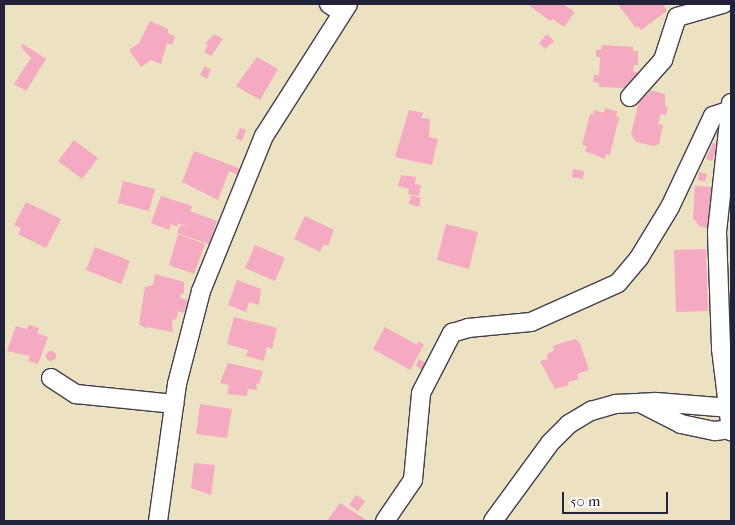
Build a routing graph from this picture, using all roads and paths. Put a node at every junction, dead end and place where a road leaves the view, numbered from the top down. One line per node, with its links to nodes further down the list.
1 (723, 4): 3 (street)
2 (339, 7): 8 (street)
3 (630, 97)
4 (731, 107): 5 (street); 13 (street)
5 (720, 284): 6 (street); 10 (street)
6 (731, 338)
7 (51, 378): 8 (street)
8 (174, 404): 12 (street)
9 (642, 404): 10 (street); 11 (street); 14 (street)
10 (730, 408): 11 (street)
11 (731, 430)
12 (158, 521)
13 (385, 521)
14 (493, 521)

